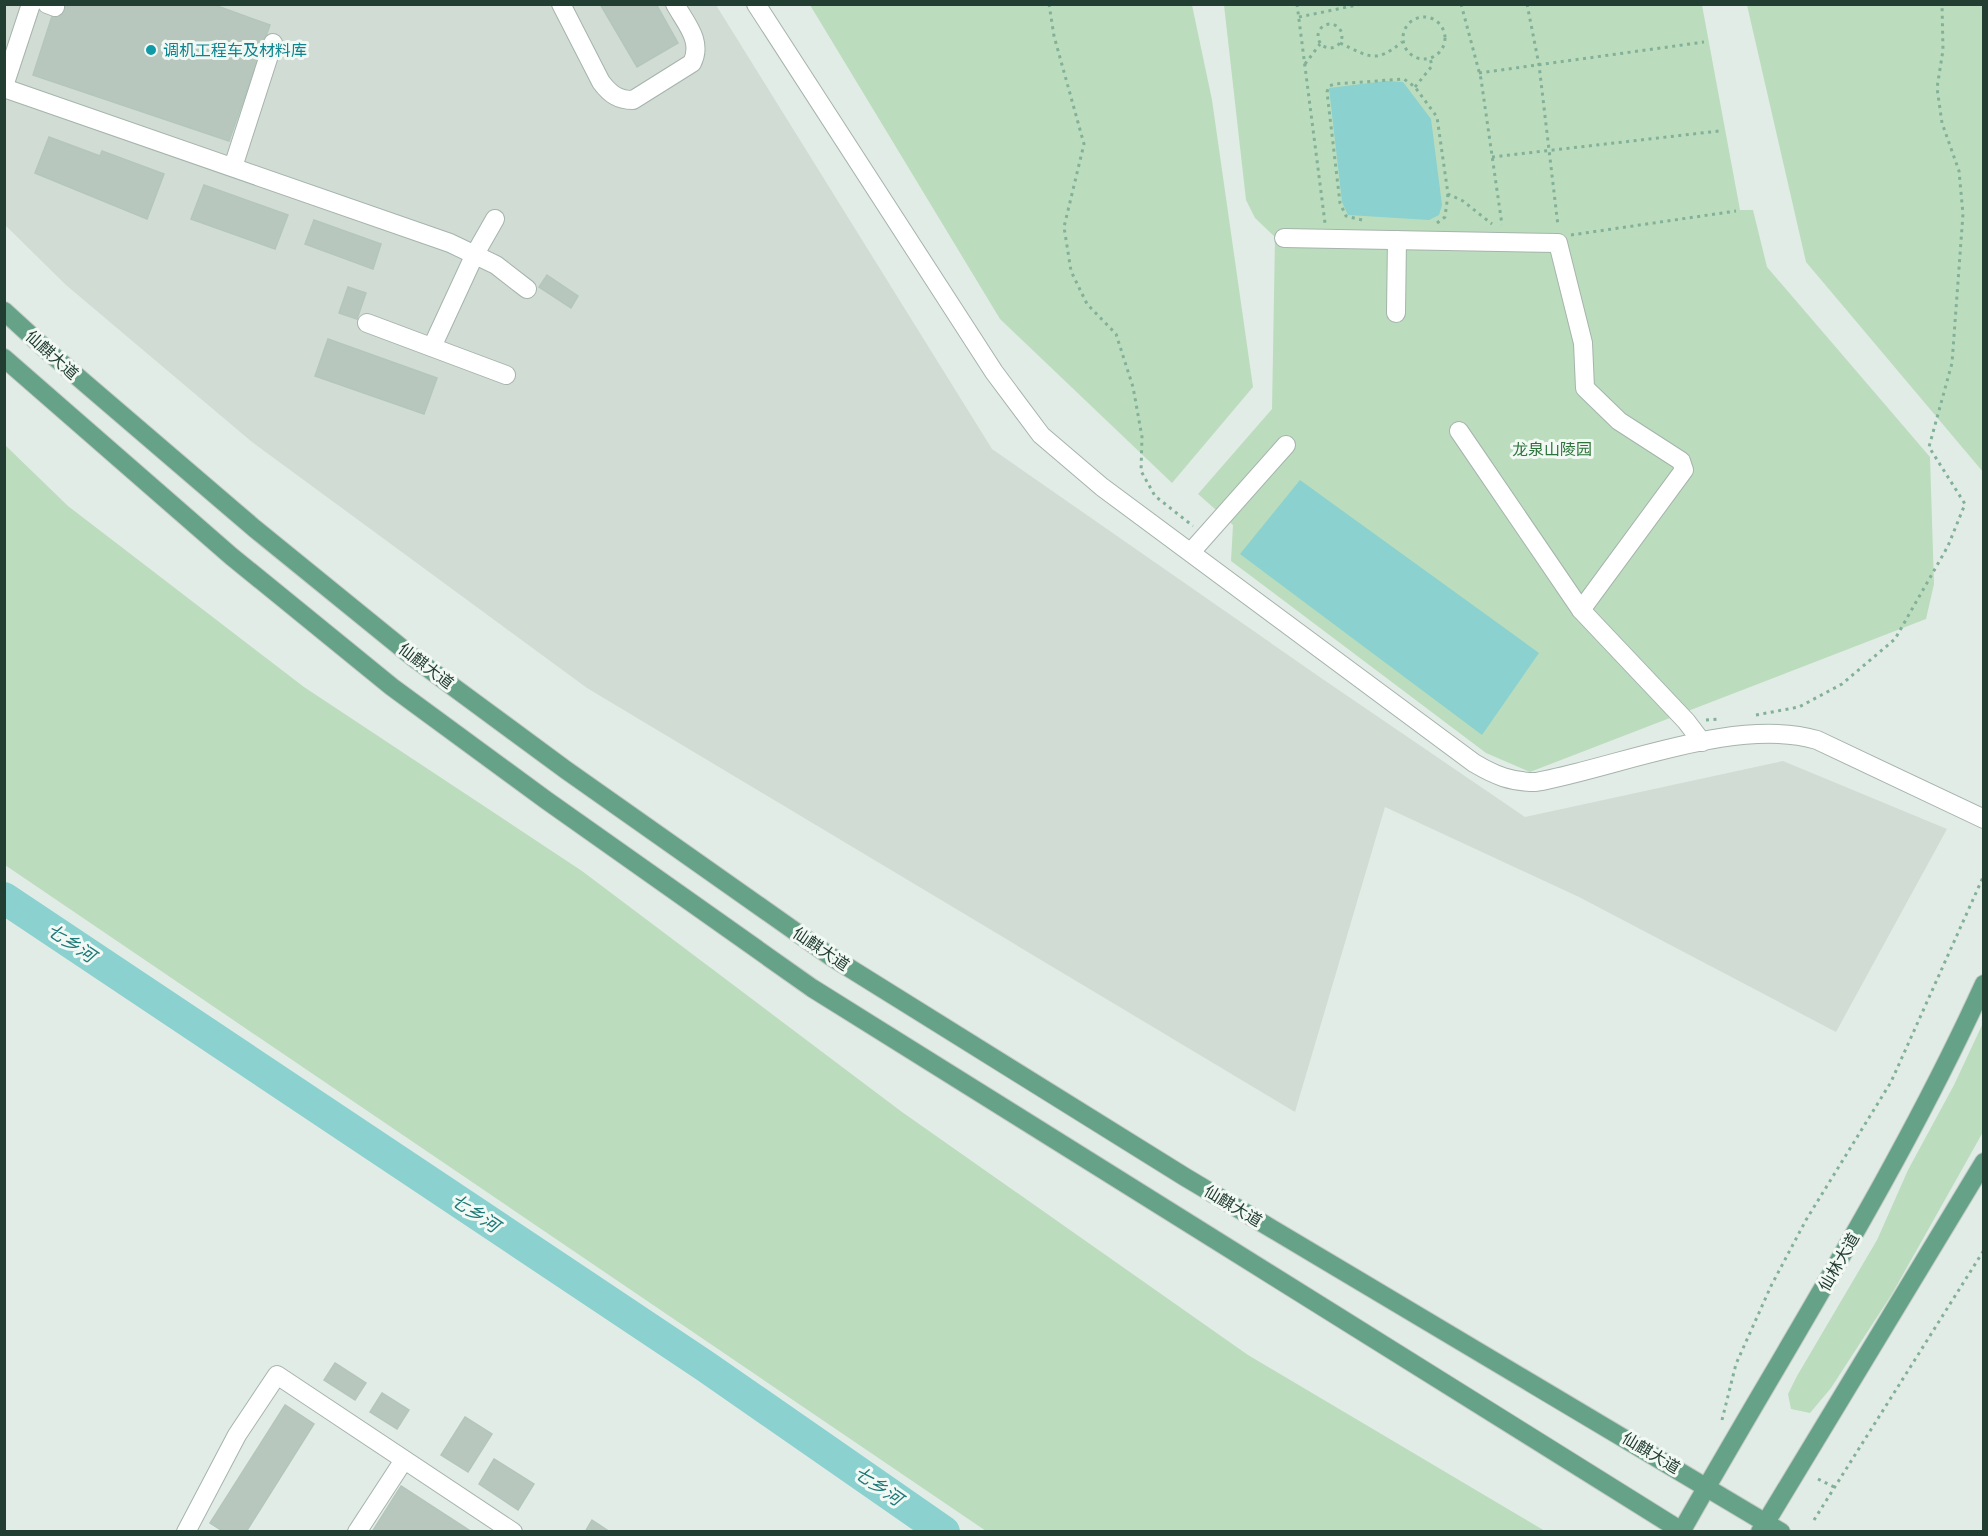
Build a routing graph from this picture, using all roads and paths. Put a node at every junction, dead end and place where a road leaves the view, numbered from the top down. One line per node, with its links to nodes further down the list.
1 (32, 4): 21 (street)
2 (561, 4): 3 (street)
3 (675, 4)
4 (756, 4): 48 (street)
5 (1049, 4): 47 (path)
6 (1298, 4): 11 (path)
7 (1362, 4): 11 (path)
8 (1461, 4): 20 (path)
9 (1527, 4): 19 (path)
10 (1942, 4): 50 (path)
11 (1299, 17): 18 (path)
12 (1340, 42): 13 (path); 16 (path); 16 (path)
13 (1402, 42): 17 (path); 17 (path)
14 (1704, 42): 19 (path)
15 (273, 43): 26 (street)
16 (1320, 44): 18 (path)
17 (1430, 58): 22 (path)
18 (1305, 64): 34 (path)
19 (1539, 65): 20 (path); 24 (path)
20 (1479, 73): 25 (path)
21 (4, 87): 26 (street)
22 (1415, 87): 27 (path); 30 (path)
23 (1719, 131): 24 (path)
24 (1550, 150): 25 (path); 36 (path)
25 (1492, 157): 33 (path)
26 (233, 168): 37 (street)
27 (1448, 194): 31 (path); 33 (path)
28 (1736, 212): 36 (path)
29 (495, 219): 37 (street)
30 (1372, 221)
31 (1432, 226)
32 (1284, 238): 34 (street)
33 (1503, 238): 35 (street); 36 (street)
34 (1327, 239): 35 (street)
35 (1397, 240): 40 (street)
36 (1558, 240): 49 (street)
37 (475, 254): 38 (street); 42 (street)
38 (527, 289)
39 (4, 311): 62 (main road, 仙麒大道)
40 (1396, 313)
41 (367, 322): 42 (street)
42 (432, 347): 44 (street)
43 (4, 358): 66 (main road, 仙麒大道)
44 (506, 375)
45 (1459, 431): 49 (street)
46 (1286, 445): 47 (street)
47 (1206, 536): 48 (street)
48 (1191, 552): 53 (street)
49 (1581, 610): 52 (street)
50 (1755, 716)
51 (1720, 718): 52 (path)
52 (1686, 721): 53 (street)
53 (1702, 742): 54 (street)
54 (1983, 819)
55 (1983, 877): 59 (path)
56 (1983, 984): 62 (main road, 仙林大道)
57 (1983, 1162): 65 (main road)
58 (1983, 1250): 63 (path)
59 (1722, 1420)
60 (405, 1460): 67 (street); 68 (street); 69 (street)
61 (1818, 1479): 63 (path)
62 (1707, 1486): 65 (main road, 仙麒大道); 66 (main road, 仙林大道)
63 (1834, 1487): 64 (path)
64 (1814, 1520)
65 (1769, 1528)
66 (1682, 1531)
67 (186, 1532)
68 (357, 1532)
69 (513, 1532)

